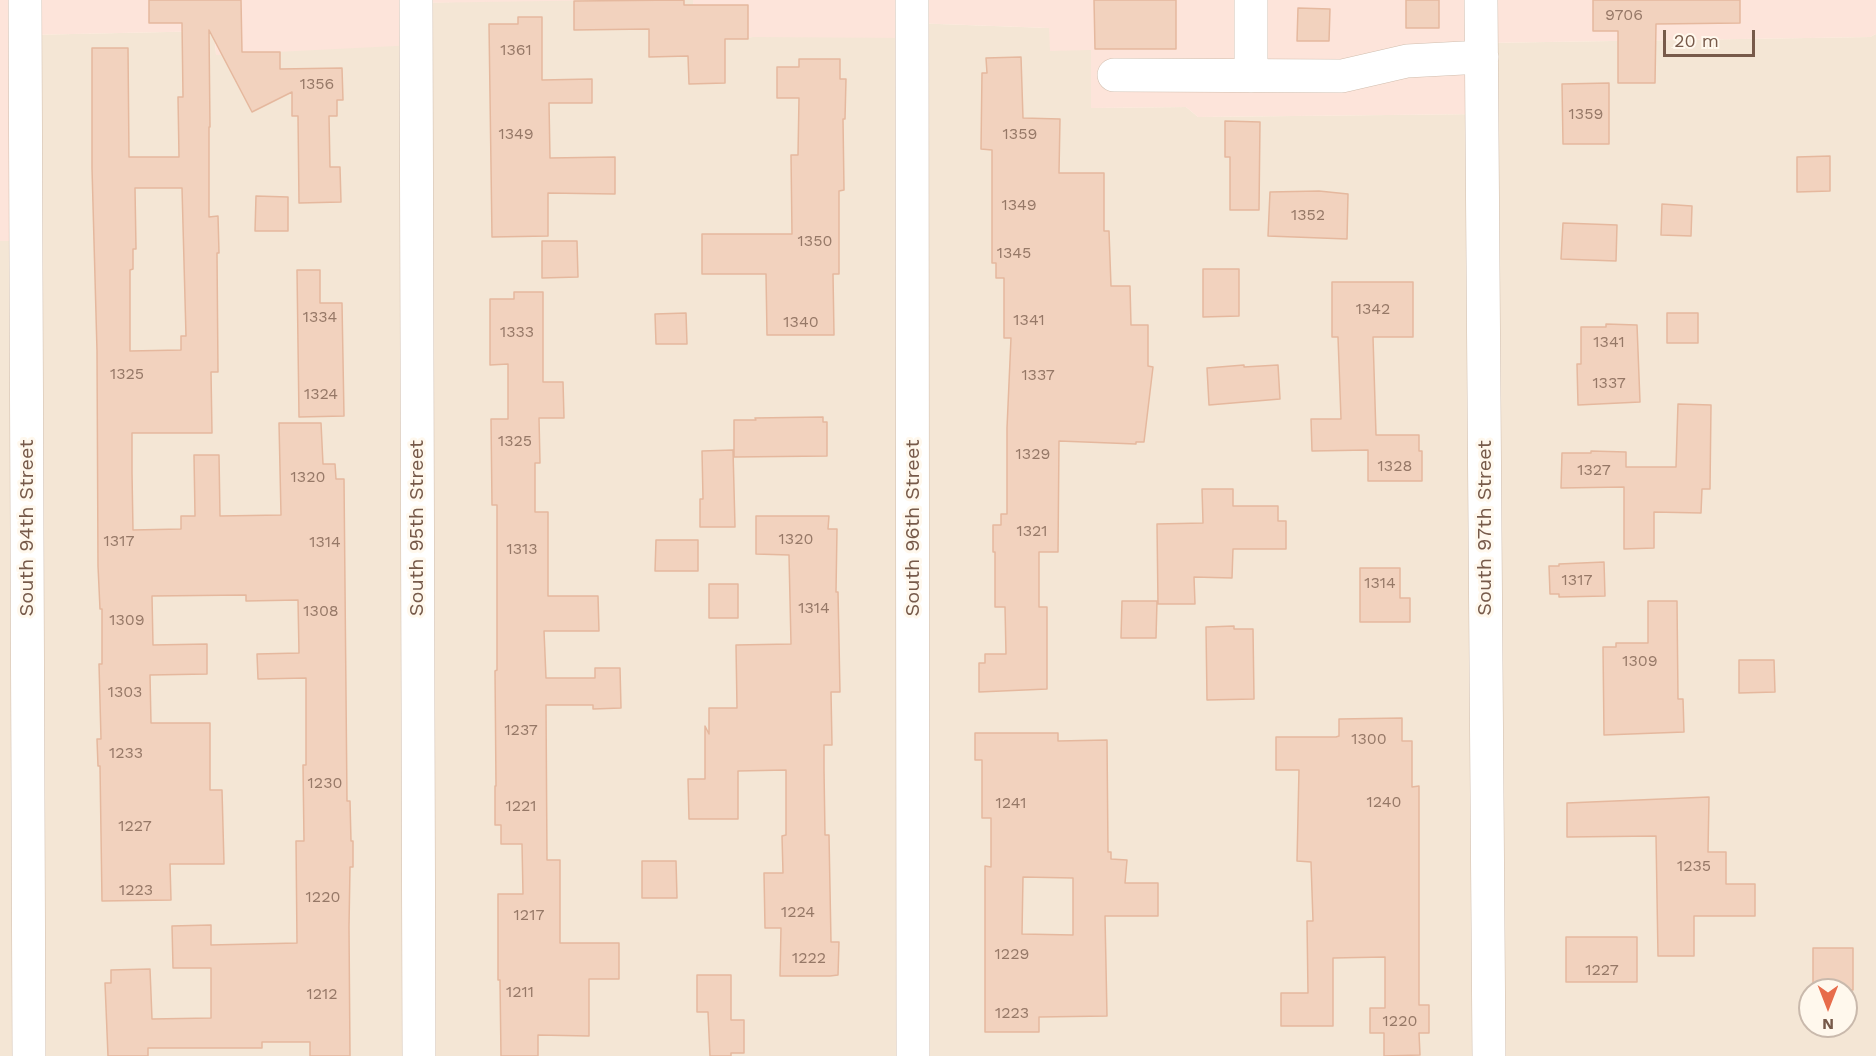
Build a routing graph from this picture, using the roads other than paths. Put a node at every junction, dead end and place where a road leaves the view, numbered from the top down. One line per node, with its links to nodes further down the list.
1 (25, 0): 6 (street, South 94th Street)
2 (416, 0): 12 (street, South 95th Street)
3 (912, 0): 13 (street, South 96th Street)
4 (1251, 0): 9 (street)
5 (1481, 0): 7 (street, South 97th Street)
6 (13, 35): 10 (street, South 94th Street)
7 (1482, 57): 9 (street); 14 (street, South 97th Street)
8 (1114, 75): 9 (street)
9 (1251, 76)
10 (13, 217): 11 (street, South 94th Street)
11 (29, 1056)
12 (419, 1056)
13 (913, 1056)
14 (1489, 1056)

